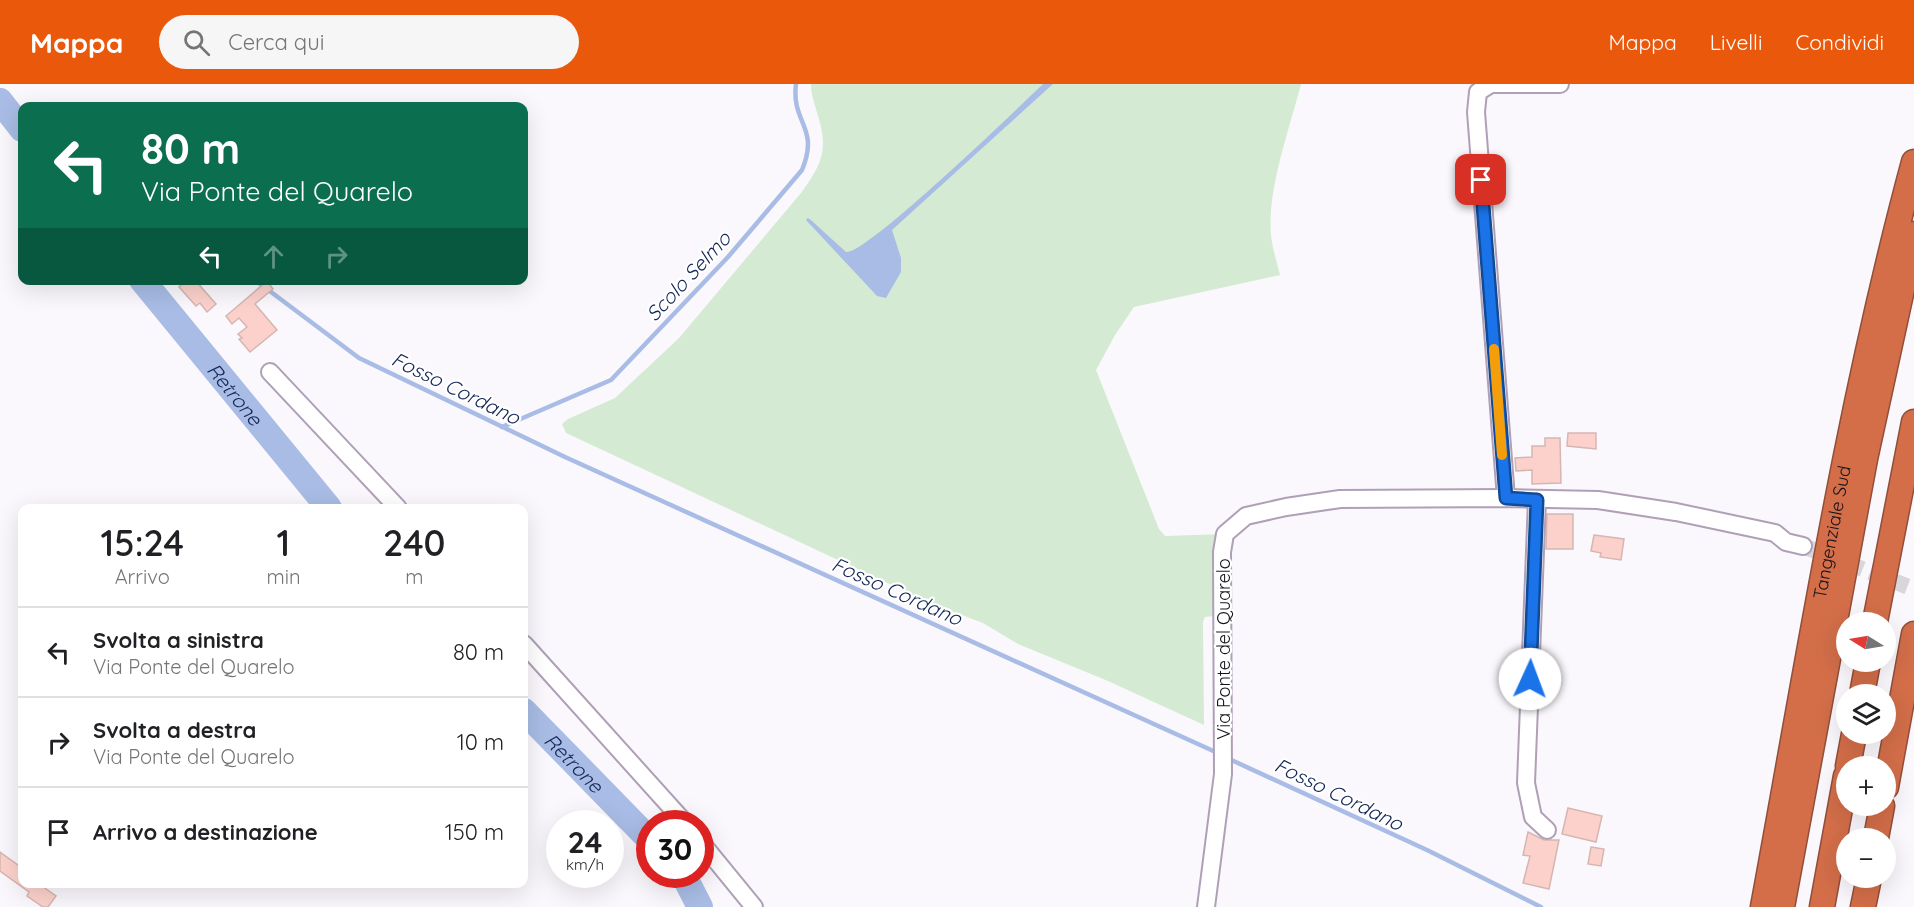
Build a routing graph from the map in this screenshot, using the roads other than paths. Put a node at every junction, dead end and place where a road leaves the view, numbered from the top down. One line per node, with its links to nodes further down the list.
1 (1492, 84): 2 (street); 7 (street)
2 (1560, 84)
3 (1914, 162): 22 (highway, Tangenziale Sud)
4 (1914, 234): 23 (highway, Tangenziale Sud)
5 (270, 372): 9 (street)
6 (1914, 422): 11 (highway)
7 (1506, 498): 8 (street, Via Ponte del Quarelo); 21 (street, Via Ponte del Quarelo)
8 (1537, 500): 10 (street, Via Ponte del Quarelo); 17 (street)
9 (394, 504)
10 (1803, 546)
11 (1877, 612)
12 (1914, 634): 14 (highway)
13 (528, 648): 15 (street)
14 (1892, 756)
15 (673, 810)
16 (1839, 816): 24 (highway)
17 (1547, 830)
18 (714, 858): 20 (street)
19 (1867, 888): 25 (highway)
20 (754, 907)
21 (1206, 907)
22 (1763, 907)
23 (1782, 907)
24 (1822, 907)
25 (1863, 907)

